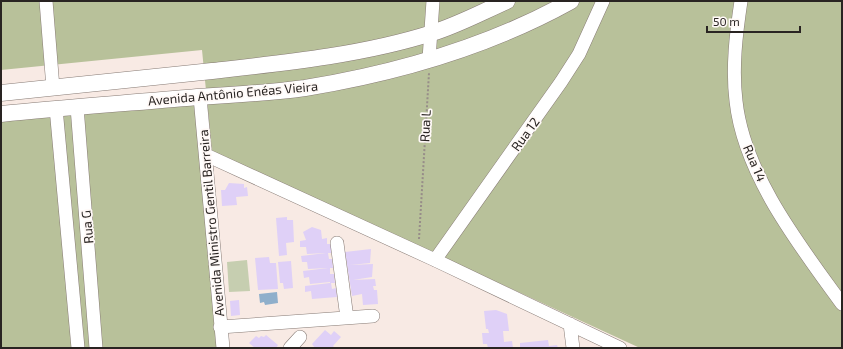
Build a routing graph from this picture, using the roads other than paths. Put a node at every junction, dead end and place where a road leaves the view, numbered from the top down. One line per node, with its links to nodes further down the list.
1 (46, 1): 9 (street)
2 (433, 1): 7 (street)
3 (507, 1): 7 (street, Avenida Antônio Enéas Vieira)
4 (571, 1): 8 (street, Avenida Antônio Enéas Vieira)
5 (603, 1): 17 (street, Rua 12)
6 (741, 1): 18 (street, Rua 14)
7 (431, 33): 8 (street); 9 (street, Avenida Antônio Enéas Vieira)
8 (430, 59): 11 (street, Avenida Antônio Enéas Vieira)
9 (53, 88): 10 (street, Avenida Antônio Enéas Vieira)
10 (1, 93)
11 (200, 97): 12 (street, Avenida Antônio Enéas Vieira); 15 (street, Avenida Ministro Gentil Barreira)
12 (77, 107): 13 (street, Avenida Antônio Enéas Vieira); 25 (street, Rua G)
13 (56, 108): 14 (street, Avenida Antônio Enéas Vieira); 24 (street, Rua G)
14 (1, 114)
15 (206, 155): 17 (street); 22 (street, Avenida Ministro Gentil Barreira)
16 (337, 243): 20 (street)
17 (435, 260): 21 (street)
18 (842, 304)
19 (373, 316): 20 (street)
20 (346, 318): 22 (street)
21 (570, 324): 28 (street); 29 (street)
22 (220, 327): 26 (street, Avenida Ministro Gentil Barreira)
23 (300, 337): 27 (street)
24 (78, 348)
25 (96, 348)
26 (223, 348)
27 (290, 348)
28 (573, 348)
29 (620, 348)

